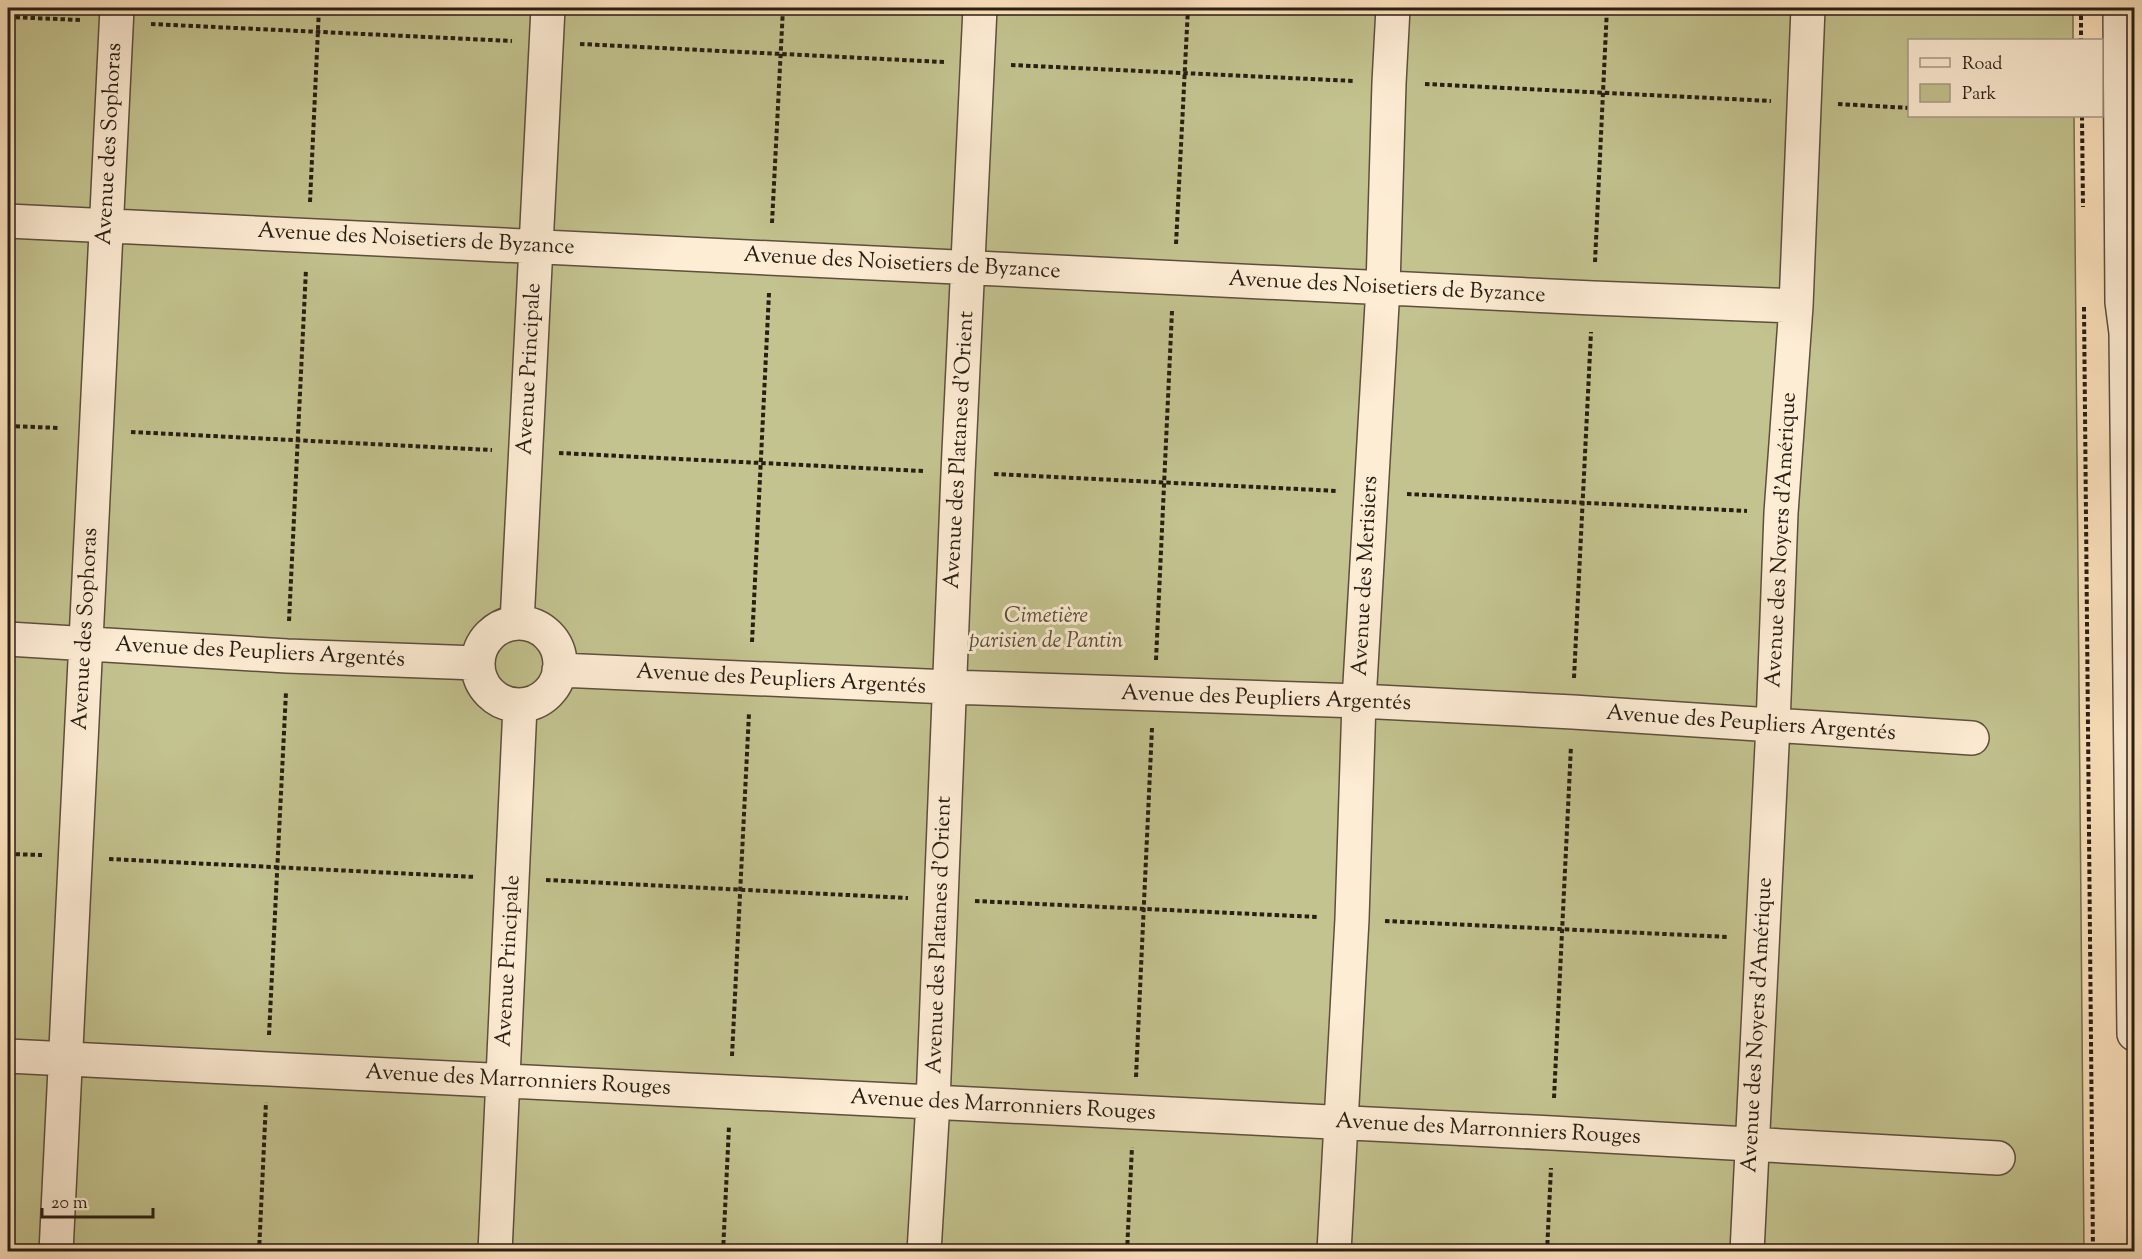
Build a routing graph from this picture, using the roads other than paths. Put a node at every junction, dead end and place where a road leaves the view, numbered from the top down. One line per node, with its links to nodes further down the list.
1 (117, 8): 8 (street, Avenue des Sophoras)
2 (548, 8): 9 (street, Avenue Principale)
3 (981, 8): 10 (street, Avenue des Platanes d'Orient)
4 (1393, 8): 11 (street, Avenue des Merisiers)
5 (1809, 8): 12 (street, Avenue des Noyers d'Amérique)
6 (2120, 8): 13 (street)
7 (8, 221): 8 (street, Avenue des Noisetiers de Byzance)
8 (106, 226): 9 (street, Avenue des Noisetiers de Byzance); 16 (street, Avenue des Sophoras)
9 (536, 246): 10 (street, Avenue des Noisetiers de Byzance); 14 (street, Avenue Principale)
10 (969, 268): 11 (street, Avenue des Noisetiers de Byzance); 19 (street, Avenue des Platanes d'Orient)
11 (1383, 287): 12 (street, Avenue des Noisetiers de Byzance); 20 (street, Avenue des Merisiers)
12 (1796, 306): 22 (street, Avenue des Noyers d'Amérique)
13 (2130, 333): 24 (street)
14 (518, 623): 17 (street); 18 (street)
15 (8, 639): 16 (street, Avenue des Peupliers Argentés)
16 (85, 643): 17 (street, Avenue des Peupliers Argentés); 26 (street, Avenue des Sophoras)
17 (477, 663): 21 (street)
18 (559, 670): 19 (street, Avenue des Peupliers Argentés); 21 (street)
19 (949, 687): 20 (street, Avenue des Peupliers Argentés); 28 (street, Avenue des Platanes d'Orient)
20 (1359, 701): 22 (street, Avenue des Peupliers Argentés); 29 (street, Avenue des Merisiers)
21 (520, 706): 27 (street, Avenue Principale)
22 (1773, 725): 23 (street, Avenue des Peupliers Argentés); 30 (street, Avenue des Noyers d'Amérique)
23 (1972, 738)
24 (2134, 1034)
25 (8, 1056): 26 (street, Avenue des Marronniers Rouges)
26 (66, 1059): 27 (street, Avenue des Marronniers Rouges); 32 (street, Avenue des Sophoras)
27 (503, 1081): 28 (street, Avenue des Marronniers Rouges); 33 (street, Avenue Principale)
28 (933, 1102): 29 (street, Avenue des Marronniers Rouges); 34 (street, Avenue des Platanes d'Orient)
29 (1341, 1123): 30 (street, Avenue des Marronniers Rouges); 35 (street, Avenue des Merisiers)
30 (1752, 1144): 31 (street, Avenue des Marronniers Rouges); 36 (street, Avenue des Noyers d'Amérique)
31 (1998, 1158)
32 (56, 1251)
33 (495, 1251)
34 (924, 1251)
35 (1334, 1251)
36 (1747, 1251)

